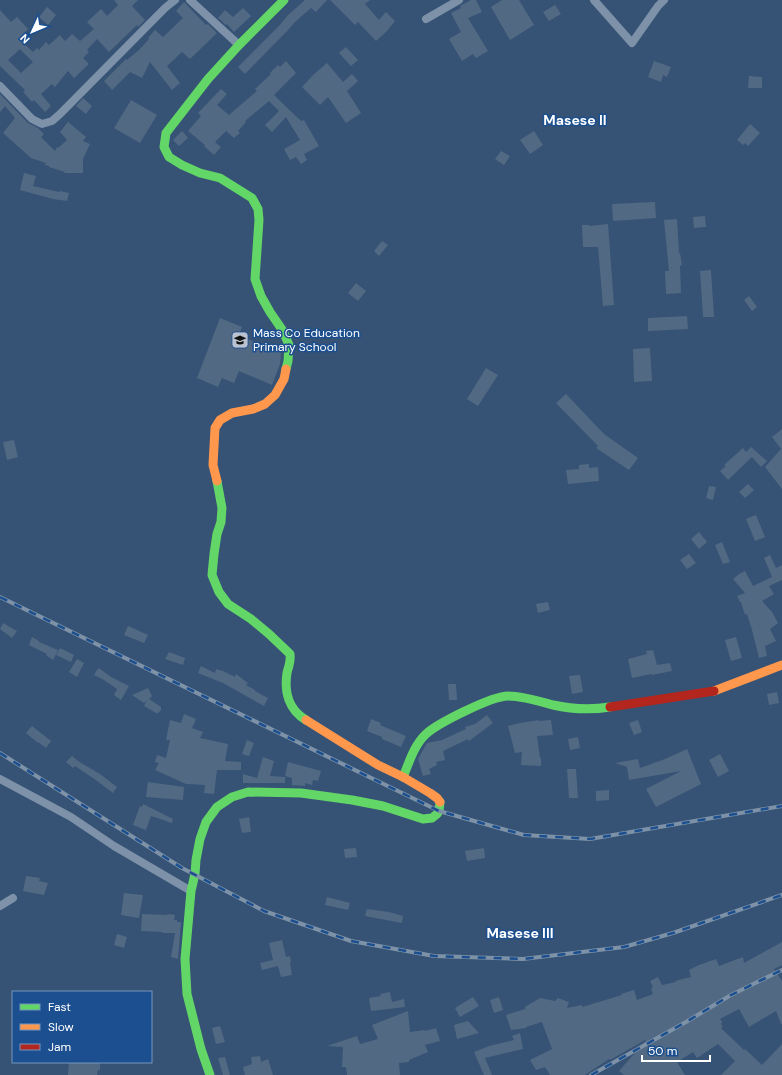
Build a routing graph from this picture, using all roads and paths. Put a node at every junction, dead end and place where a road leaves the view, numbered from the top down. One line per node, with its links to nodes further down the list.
1 (175, 0): 9 (street)
2 (190, 0): 8 (street)
3 (284, 0): 8 (street)
4 (459, 0): 7 (street)
5 (594, 0): 6 (street)
6 (664, 0)
7 (426, 19)
8 (239, 45): 11 (street)
9 (0, 86)
10 (782, 665): 11 (street)
11 (403, 777): 13 (street)
12 (0, 779): 13 (street)
13 (191, 891): 16 (street)
14 (13, 898): 15 (street)
15 (0, 906)
16 (210, 1075)

